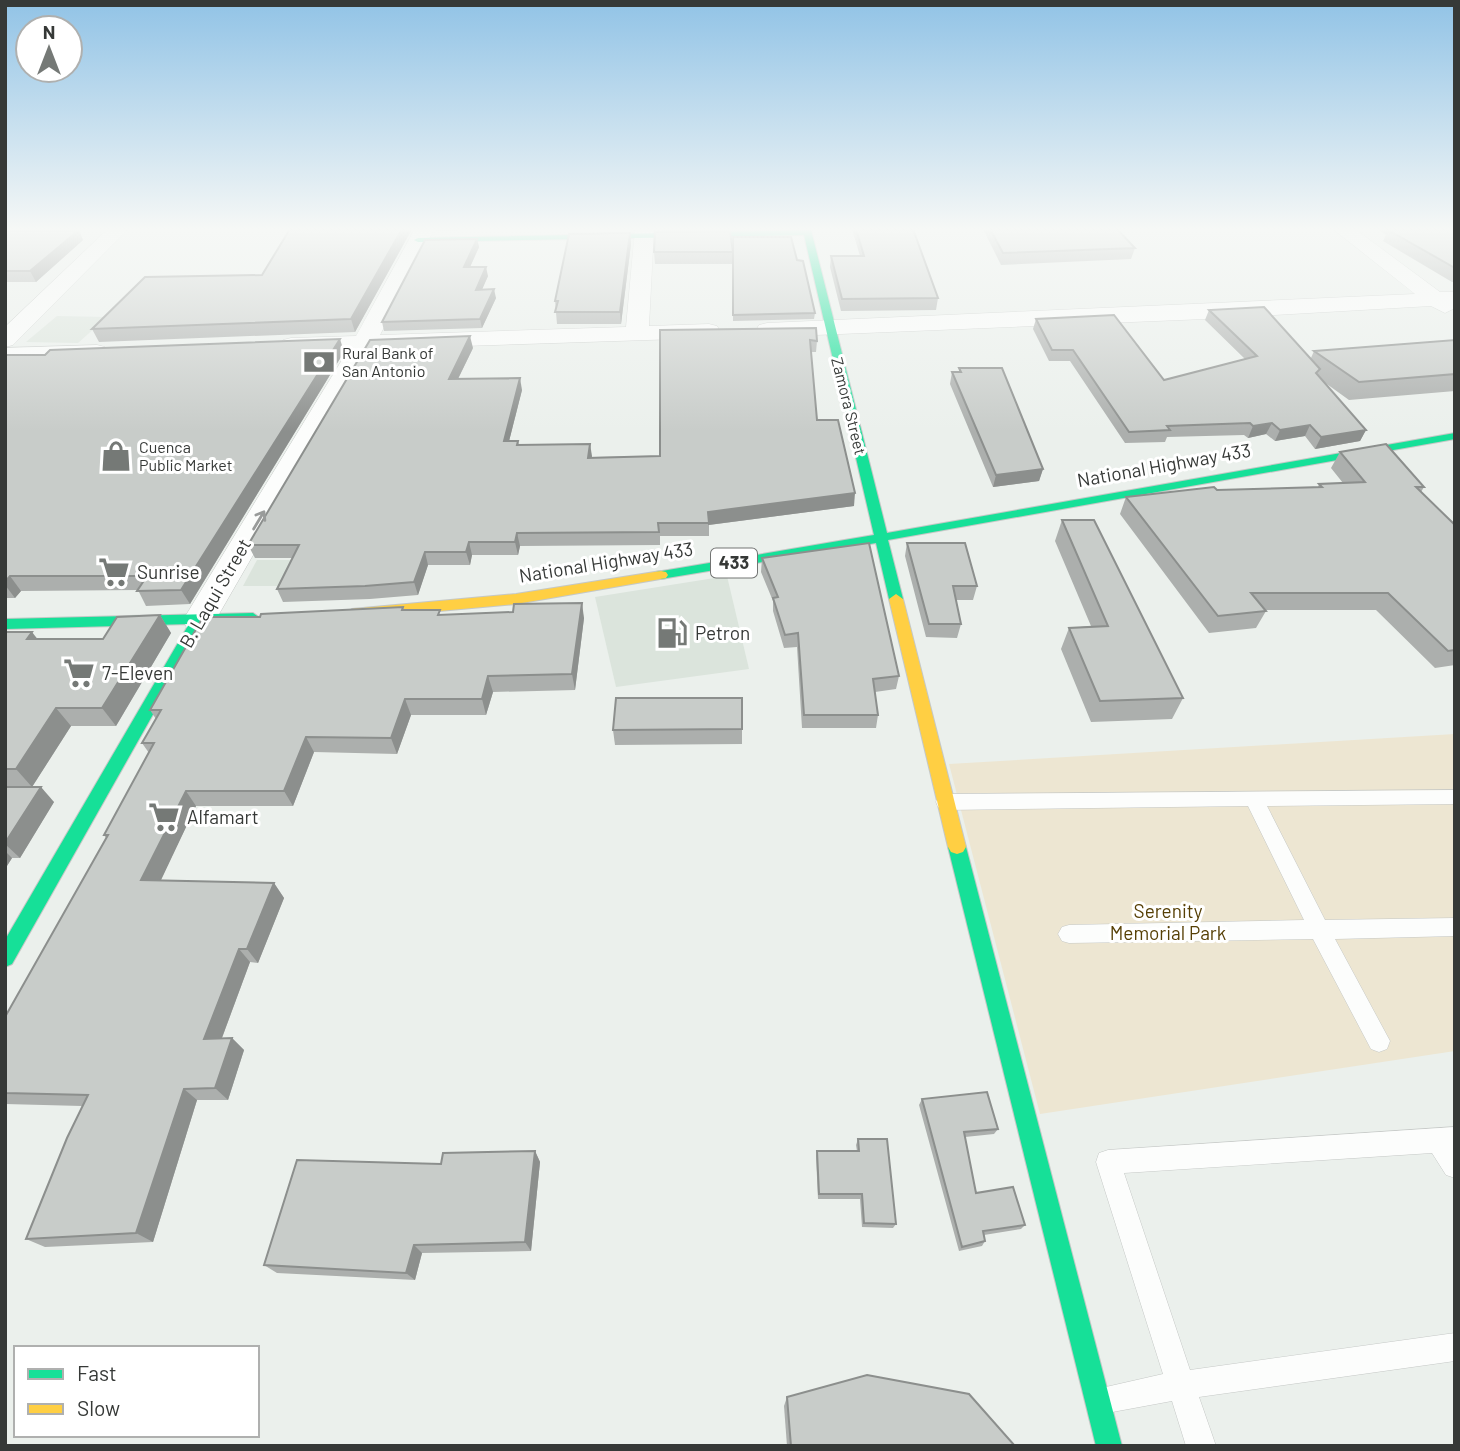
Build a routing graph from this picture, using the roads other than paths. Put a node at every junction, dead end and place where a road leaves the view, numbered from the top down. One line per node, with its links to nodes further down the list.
1 (50, 297): 7 (street)
2 (388, 297): 11 (street, B. Laqui Street)
3 (640, 297): 9 (street)
4 (823, 297): 8 (street, Zamora Street)
5 (1449, 304): 8 (street)
6 (5, 312): 7 (street)
7 (35, 312): 10 (street)
8 (830, 330): 9 (street); 16 (street, Zamora Street)
9 (637, 332): 11 (street)
10 (5, 340)
11 (364, 343): 12 (street); 19 (street, B. Laqui Street, one-way to 11)
12 (267, 346)
13 (116, 351): 14 (street)
14 (5, 355)
15 (1455, 436): 16 (street, National Highway 433 / 433)
16 (883, 539): 17 (street, National Highway 433 / 433); 23 (street, Zamora Street)
17 (330, 615)
18 (265, 618): 19 (street)
19 (199, 620): 20 (street); 27 (street, B. Laqui Street)
20 (5, 624)
21 (1455, 797): 22 (lane)
22 (1254, 800): 23 (lane); 25 (lane)
23 (945, 802): 33 (street, Zamora Street)
24 (1455, 927): 25 (lane)
25 (1319, 929): 26 (lane); 28 (lane)
26 (1069, 934)
27 (5, 958)
28 (1379, 1041)
29 (1447, 1140): 30 (lane); 32 (lane)
30 (1455, 1166)
31 (1455, 1347): 32 (lane)
32 (1183, 1385): 33 (lane); 35 (lane)
33 (1097, 1400): 34 (street, Zamora Street)
34 (1109, 1446)
35 (1201, 1446)

